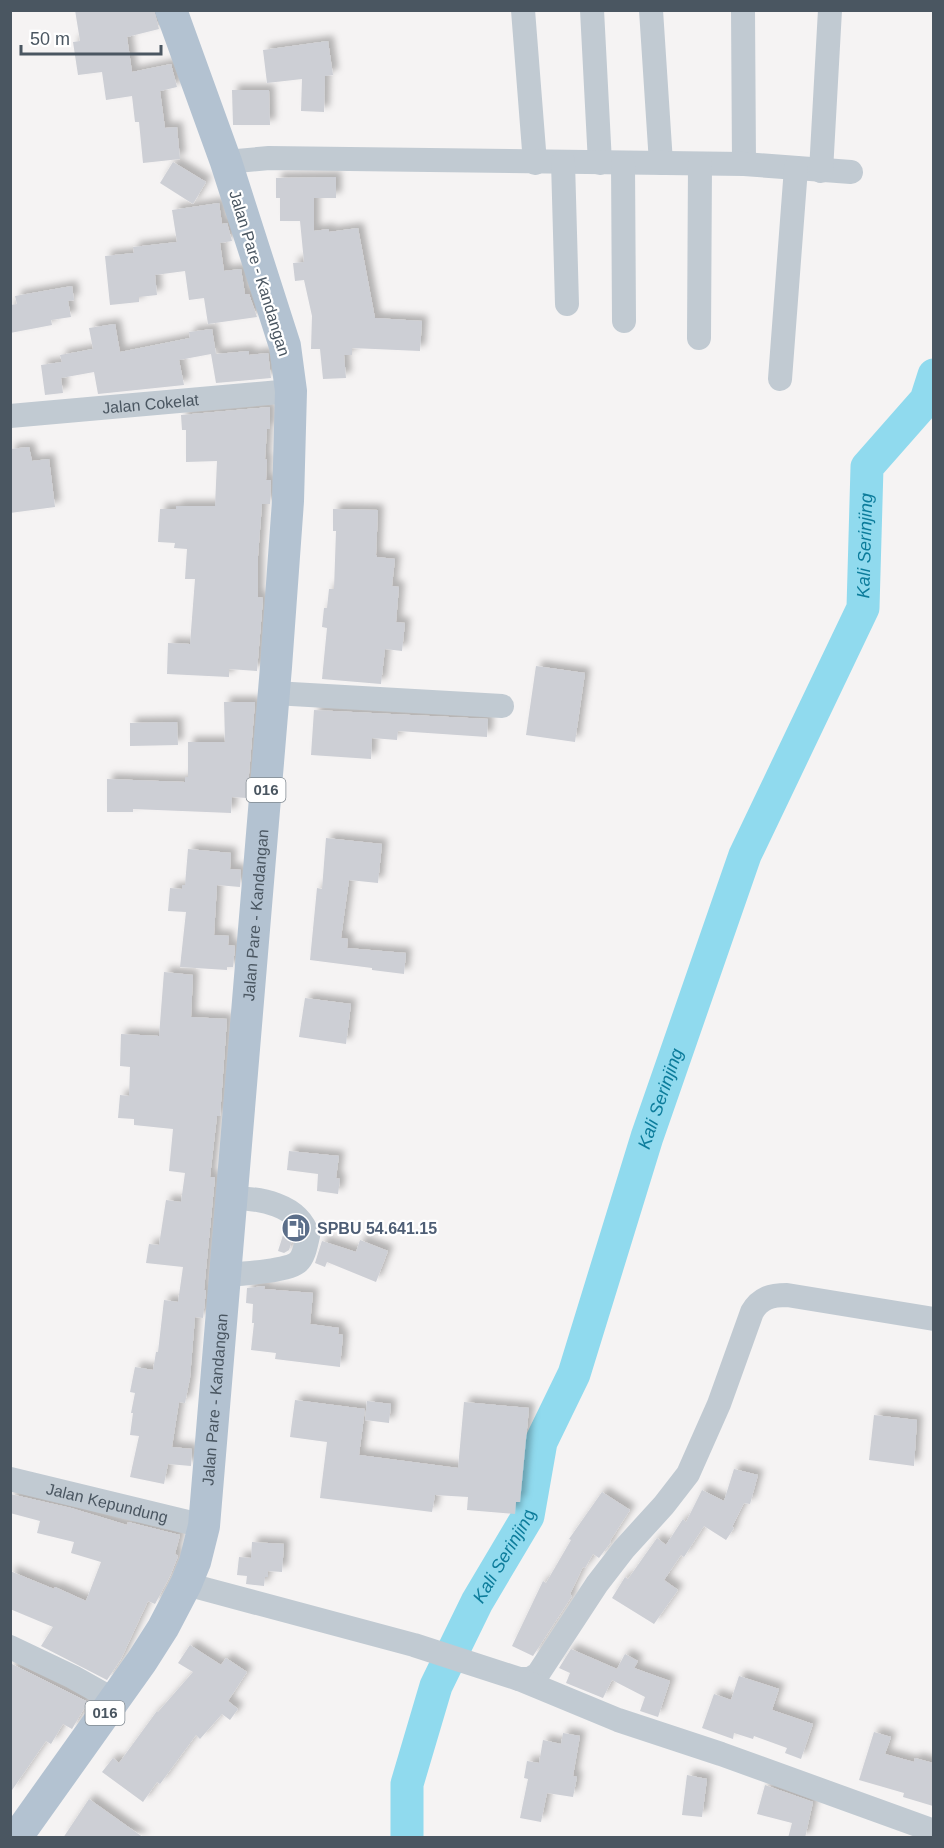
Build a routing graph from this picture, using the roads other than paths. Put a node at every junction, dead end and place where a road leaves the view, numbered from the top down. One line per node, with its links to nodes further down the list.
1 (171, 10): 7 (main road, Jalan Pare - Kandangan / 016)
2 (523, 10): 9 (street)
3 (592, 10): 10 (street)
4 (651, 10): 12 (street)
5 (742, 10): 14 (street)
6 (830, 10): 16 (street)
7 (226, 162): 9 (street); 22 (main road, Jalan Pare - Kandangan / 016)
8 (563, 162): 9 (street); 10 (street); 18 (street)
9 (536, 163)
10 (600, 163): 11 (street)
11 (623, 163): 12 (street); 19 (street)
12 (661, 163): 13 (street)
13 (700, 164): 14 (street); 20 (street)
14 (744, 164): 15 (street)
15 (796, 168): 16 (street); 21 (street)
16 (821, 171): 17 (street)
17 (851, 172)
18 (567, 304)
19 (624, 321)
20 (699, 338)
21 (780, 380)
22 (291, 391): 23 (street, Jalan Cokelat); 24 (main road, Jalan Pare - Kandangan / 016)
23 (10, 416)
24 (274, 693): 25 (street); 26 (main road, Jalan Pare - Kandangan / 016)
25 (502, 706)
26 (231, 1198): 27 (main road, Jalan Pare - Kandangan / 016); 27 (street)
27 (225, 1275): 30 (main road, Jalan Pare - Kandangan / 016)
28 (933, 1319): 33 (street)
29 (10, 1479): 30 (street, Jalan Kepundung)
30 (204, 1526): 31 (main road, Jalan Pare - Kandangan / 016)
31 (186, 1584): 33 (street); 34 (main road, 016)
32 (10, 1647): 34 (street)
33 (519, 1679): 35 (street)
34 (114, 1700): 37 (main road, 016)
35 (907, 1829): 36 (street)
36 (933, 1831)
37 (16, 1838)

